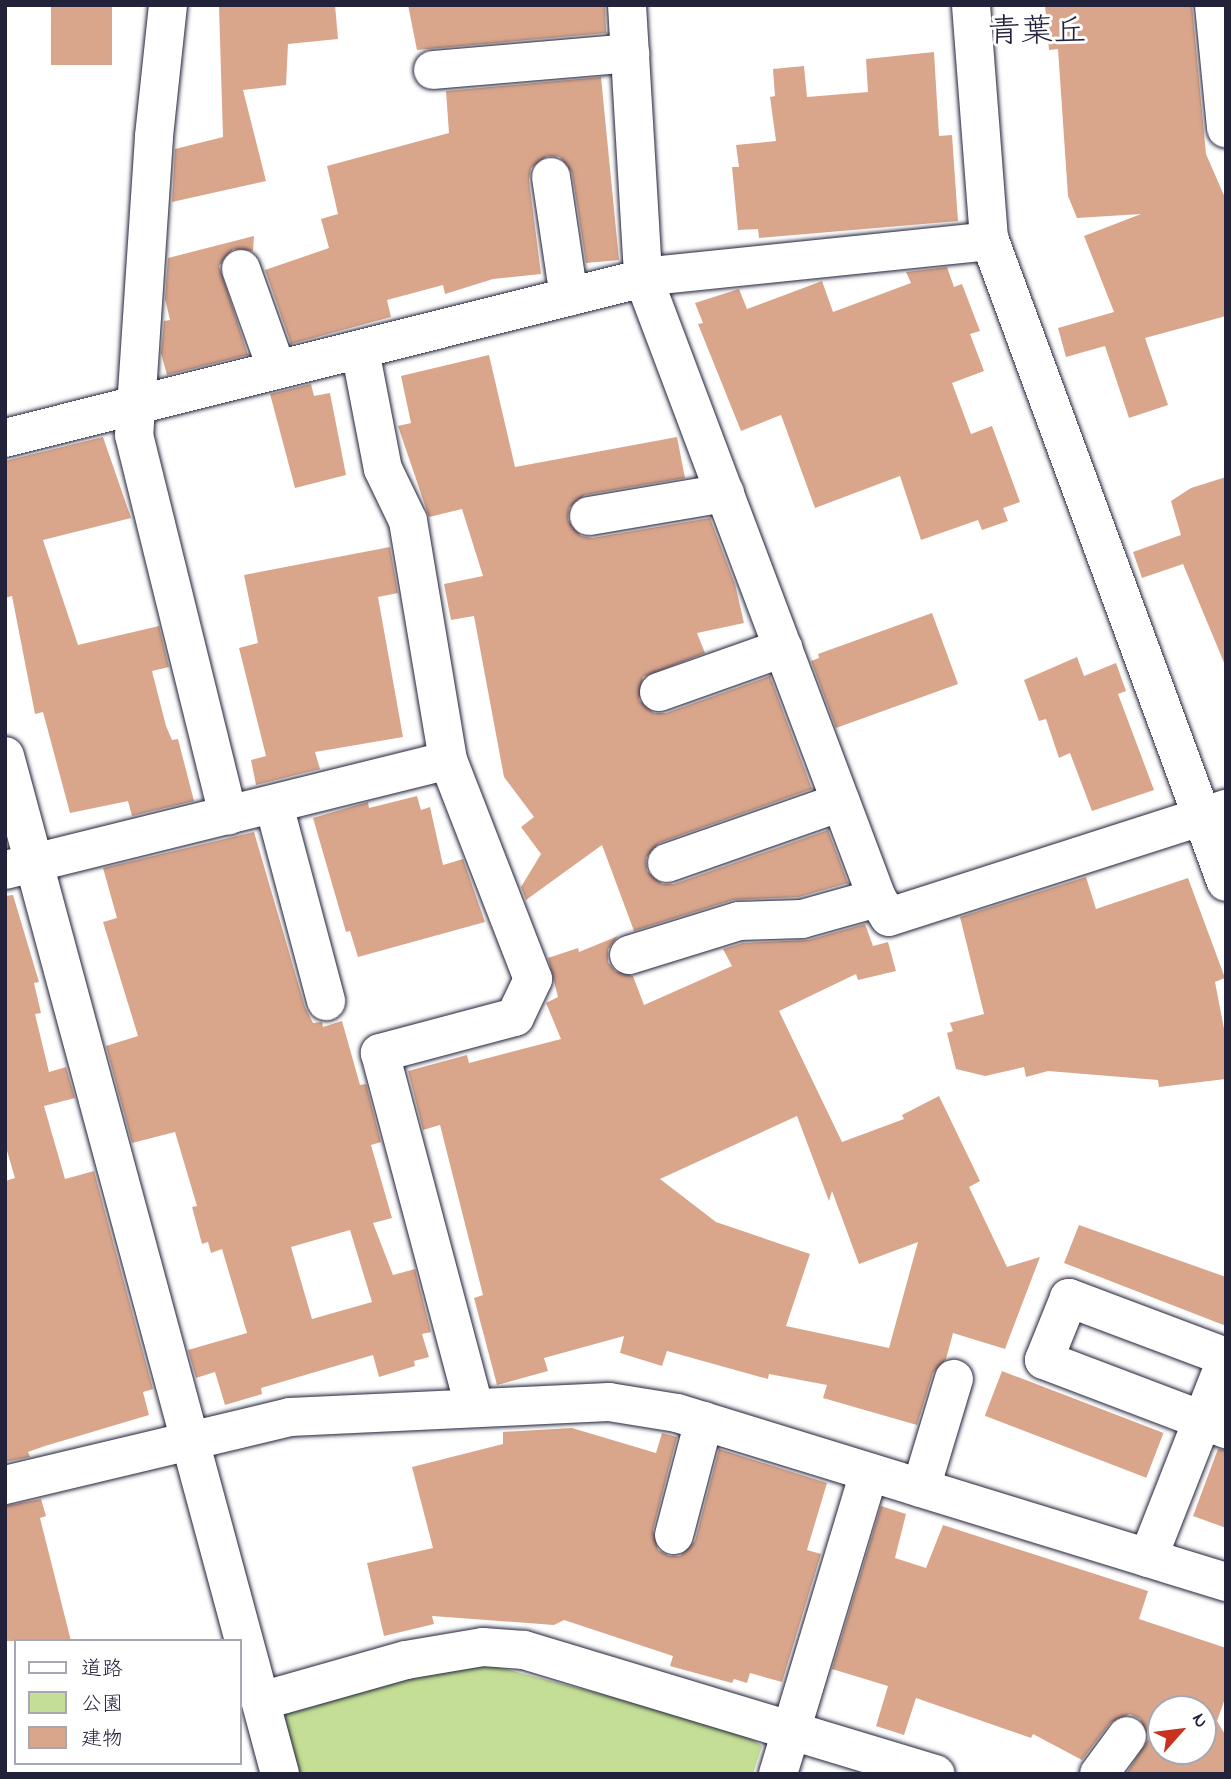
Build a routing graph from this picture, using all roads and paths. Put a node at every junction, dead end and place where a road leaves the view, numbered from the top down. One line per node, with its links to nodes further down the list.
1 (168, 5): 15 (street)
2 (627, 5): 5 (street)
3 (971, 5): 9 (street)
4 (1214, 5): 7 (street)
5 (630, 53): 6 (street); 11 (street)
6 (433, 70)
7 (1226, 128)
8 (551, 177): 12 (street)
9 (990, 241): 11 (street); 25 (street)
10 (242, 269): 14 (street)
11 (643, 278): 12 (street); 17 (street)
12 (569, 297): 13 (street)
13 (360, 350): 14 (street); 22 (street)
14 (277, 370): 15 (street)
15 (134, 407): 16 (street); 26 (street)
16 (5, 438)
17 (724, 493): 18 (street); 19 (street)
18 (589, 516)
19 (783, 648): 20 (street); 23 (street)
20 (659, 692)
21 (5, 756): 28 (street)
22 (448, 760): 24 (street); 35 (street)
23 (841, 802): 27 (street); 30 (street)
24 (274, 805): 26 (street); 32 (street)
25 (1214, 814): 29 (street); 30 (street)
26 (228, 816): 28 (street)
27 (667, 863)
28 (20, 867): 38 (street)
29 (1226, 882)
30 (877, 898): 31 (street)
31 (629, 955)
32 (326, 1001)
33 (1226, 1358): 37 (street); 37 (street)
34 (954, 1379): 41 (street)
35 (474, 1407): 36 (street); 38 (street)
36 (704, 1421): 39 (street); 42 (street)
37 (1214, 1425): 43 (street)
38 (190, 1440): 40 (street); 45 (street)
39 (869, 1472): 41 (street); 46 (street)
40 (5, 1485)
41 (921, 1488): 43 (street)
42 (674, 1535)
43 (1148, 1558): 44 (street)
44 (1226, 1582)
45 (261, 1701): 46 (street); 48 (street)
46 (792, 1728): 49 (street); 50 (street)
47 (1127, 1736): 51 (street)
48 (281, 1774)
49 (778, 1774)
50 (936, 1774)
51 (1099, 1774)

